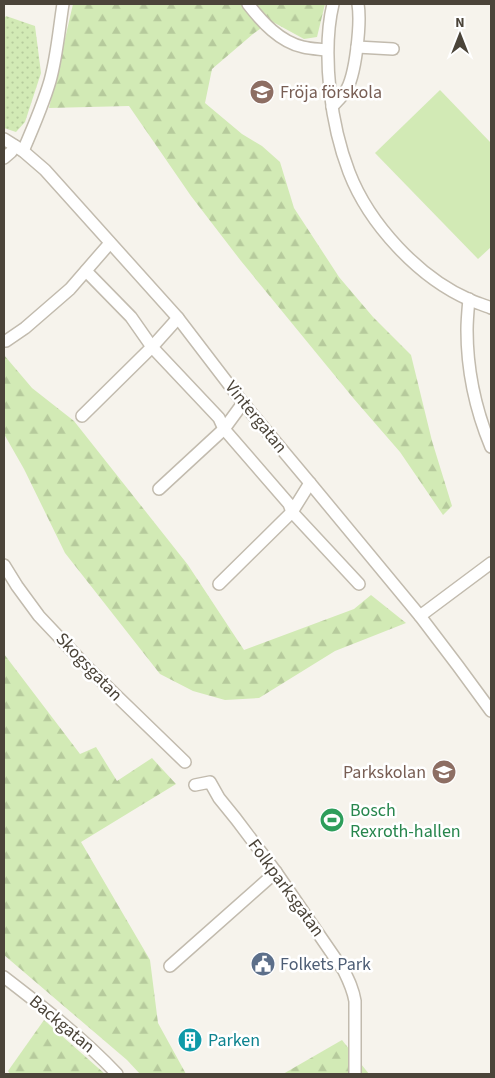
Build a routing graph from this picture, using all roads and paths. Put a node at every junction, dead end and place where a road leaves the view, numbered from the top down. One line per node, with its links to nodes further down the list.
1 (54, 4): 6 (street)
2 (63, 4): 6 (street)
3 (248, 4): 9 (street)
4 (333, 4): 9 (street)
5 (358, 4): 7 (street)
6 (61, 21): 12 (street)
7 (357, 48): 8 (street); 10 (street)
8 (393, 49)
9 (327, 50): 10 (street)
10 (332, 106): 16 (street)
11 (4, 139): 12 (street, Vintergatan)
12 (19, 148): 13 (street); 14 (street, Vintergatan)
13 (4, 158)
14 (110, 243): 15 (street); 18 (street, Vintergatan)
15 (86, 271): 19 (street); 20 (street)
16 (469, 299): 17 (street); 24 (street)
17 (491, 308)
18 (178, 318): 20 (street); 21 (street, Vintergatan)
19 (6, 341)
20 (152, 347): 22 (street); 23 (street)
21 (243, 403): 23 (street); 25 (street, Vintergatan)
22 (82, 416)
23 (224, 429): 26 (street); 27 (street)
24 (491, 447)
25 (310, 483): 27 (street); 32 (street, Vintergatan)
26 (159, 489)
27 (292, 512): 30 (street); 31 (street)
28 (491, 563): 32 (street)
29 (4, 565): 34 (street, Skogsgatan)
30 (219, 584)
31 (359, 584)
32 (420, 616): 33 (street, Vintergatan)
33 (491, 711)
34 (185, 762)
35 (196, 785): 36 (street, Folkparksgatan)
36 (276, 872): 37 (street); 40 (street, Folkparksgatan)
37 (170, 966)
38 (4, 977): 39 (street, Backgatan)
39 (118, 1074)
40 (355, 1074)

